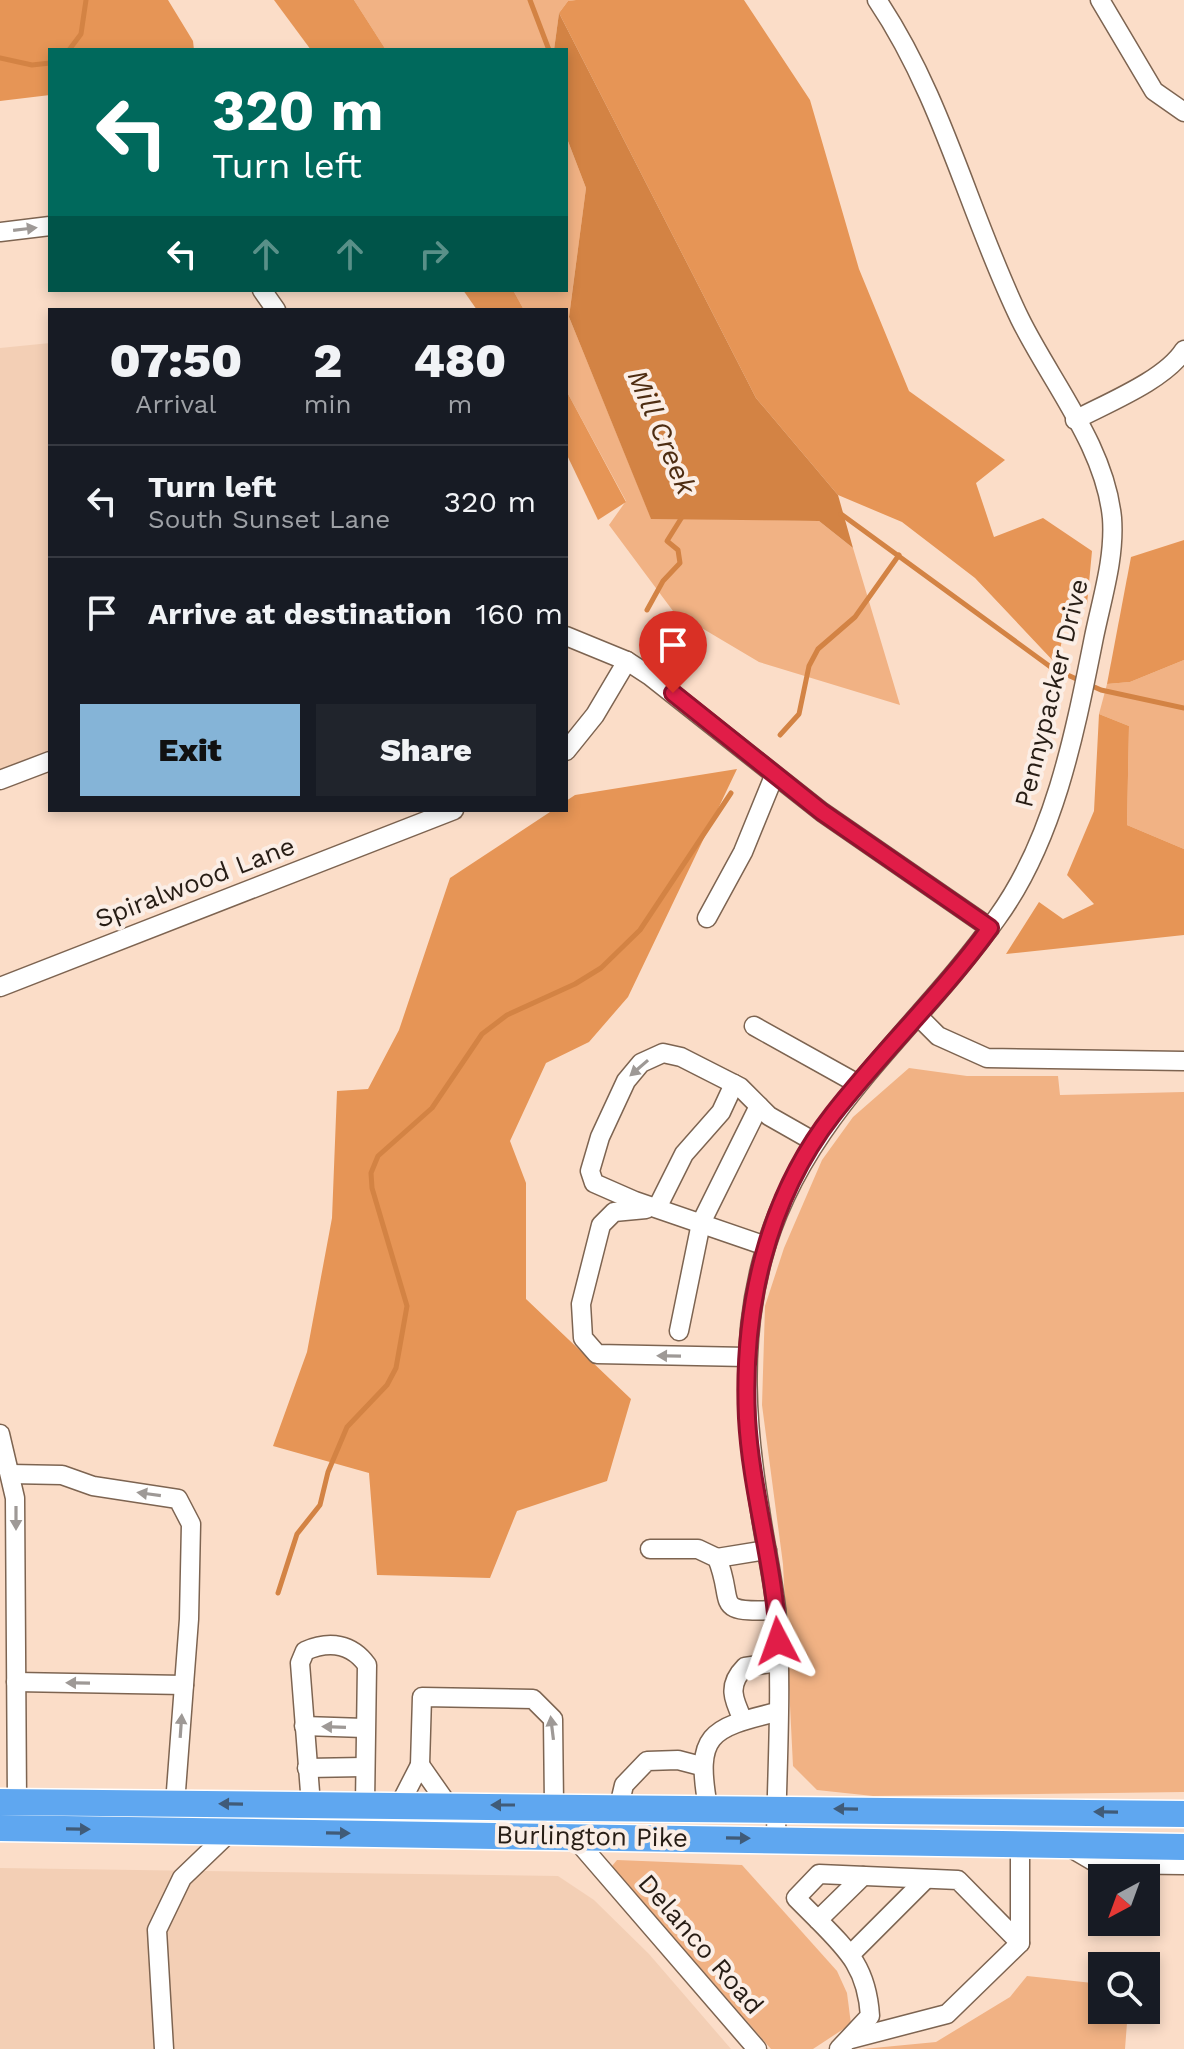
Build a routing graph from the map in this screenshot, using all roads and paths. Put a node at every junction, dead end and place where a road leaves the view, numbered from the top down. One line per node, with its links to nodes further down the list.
1 (877, 0): 7 (street, Pennypacker Drive)
2 (1100, 0): 3 (street)
3 (1184, 112)
4 (48, 226): 5 (street, one-way to 4)
5 (0, 232)
6 (1184, 350): 7 (street)
7 (1075, 420): 16 (street, Pennypacker Drive)
8 (568, 637): 9 (street)
9 (627, 661): 10 (street); 12 (street)
10 (568, 749)
11 (48, 762): 13 (street)
12 (774, 776): 15 (street); 16 (street)
13 (0, 780)
14 (449, 812): 17 (street, Spiralwood Lane)
15 (707, 918)
16 (990, 928): 18 (street, Pennypacker Drive)
17 (0, 987)
18 (918, 1016): 20 (street); 22 (street, Pennypacker Drive)
19 (754, 1026): 22 (street)
20 (1184, 1061)
21 (734, 1084): 23 (street); 25 (street); 25 (street, one-way to 25)
22 (858, 1084): 24 (street, Pennypacker Drive)
23 (759, 1106): 24 (street); 26 (street)
24 (813, 1141): 27 (street, Pennypacker Drive)
25 (657, 1208): 26 (street); 29 (street, one-way to 25)
26 (701, 1223): 27 (street); 28 (street)
27 (766, 1246): 29 (street, Pennypacker Drive)
28 (679, 1331)
29 (747, 1357): 33 (street, Pennypacker Drive)
30 (1, 1438): 31 (street)
31 (10, 1474): 37 (street, one-way to 37); 38 (street, one-way to 31)
32 (650, 1549): 34 (street)
33 (767, 1550): 34 (street); 35 (street, Pennypacker Drive)
34 (717, 1558): 35 (street)
35 (776, 1610): 36 (street, Pennypacker Drive)
36 (778, 1662): 39 (street, Pennypacker Drive); 40 (street)
37 (16, 1682): 38 (street, one-way to 37); 47 (street)
38 (184, 1685): 48 (street, one-way to 38)
39 (777, 1712): 40 (street); 56 (street, Pennypacker Drive)
40 (743, 1720): 44 (street)
41 (304, 1726): 42 (street, one-way to 41); 42 (street); 46 (street)
42 (364, 1735): 45 (street)
43 (420, 1765): 50 (street); 52 (street); 53 (street, one-way to 43)
44 (701, 1766): 54 (street); 55 (street)
45 (364, 1767): 46 (street); 49 (street)
46 (307, 1768): 51 (street)
47 (8, 1802): 48 (highway, Burlington Pike)
48 (175, 1804): 51 (highway, Burlington Pike, one-way to 48)
49 (365, 1804): 50 (highway, Burlington Pike); 51 (highway, Burlington Pike)
50 (400, 1804): 52 (highway, Burlington Pike)
51 (311, 1805)
52 (448, 1805): 53 (highway, Burlington Pike, one-way to 52)
53 (554, 1805): 54 (highway, Burlington Pike)
54 (619, 1806): 55 (highway, Burlington Pike)
55 (708, 1807): 56 (highway, Burlington Pike)
56 (777, 1807): 57 (highway, Burlington Pike, one-way to 56); 61 (street, Pennypacker Drive)
57 (1184, 1814)
58 (0, 1828): 59 (highway, Burlington Pike, one-way to 59)
59 (231, 1831): 60 (highway, Burlington Pike, one-way to 60); 76 (street)
60 (573, 1836): 61 (highway, Burlington Pike, one-way to 61); 77 (street, Delanco Road)
61 (776, 1838): 62 (highway, Burlington Pike)
62 (835, 1842): 63 (highway, Burlington Pike); 68 (street)
63 (958, 1844): 64 (highway, Burlington Pike); 71 (street)
64 (1020, 1844): 65 (highway, Burlington Pike); 73 (street)
65 (1066, 1845): 66 (highway, Burlington Pike); 67 (street)
66 (1184, 1847)
67 (1184, 1865)
68 (834, 1875): 69 (street); 72 (street)
69 (863, 1876): 70 (street); 72 (street)
70 (926, 1879): 71 (street); 74 (street)
71 (958, 1880): 73 (street)
72 (818, 1920): 74 (street)
73 (1020, 1943): 75 (street)
74 (851, 1954): 75 (street)
75 (845, 2044)
76 (164, 2049)
77 (757, 2049)

